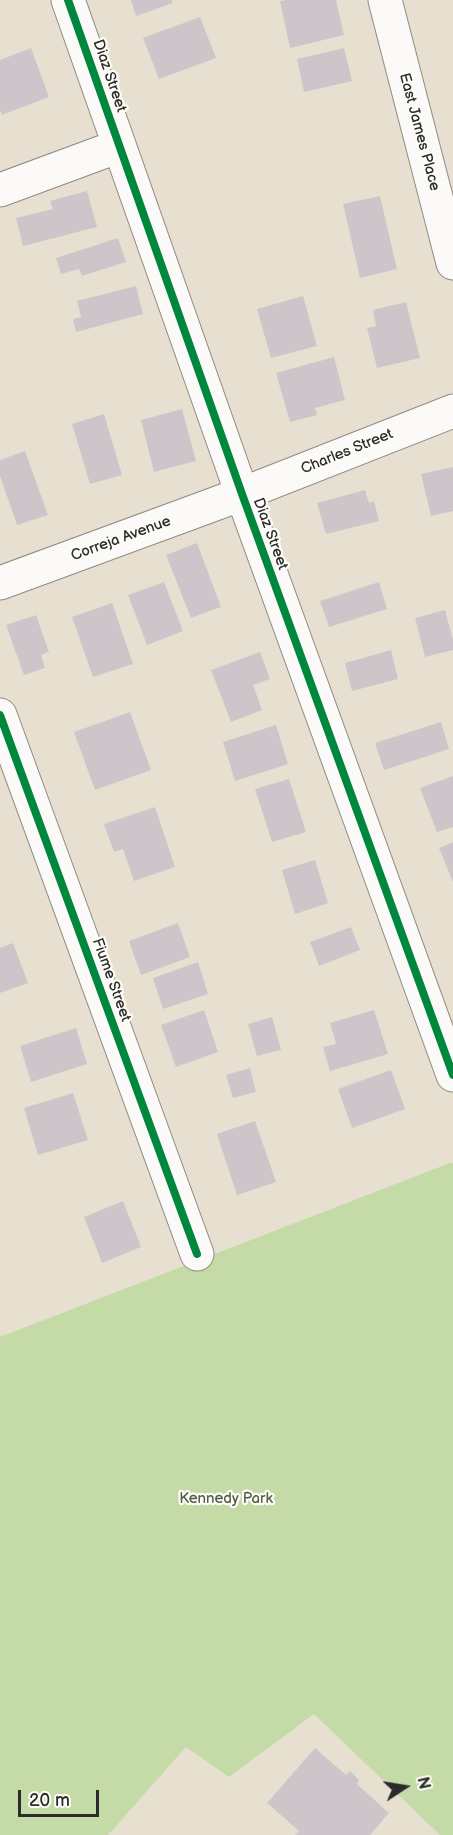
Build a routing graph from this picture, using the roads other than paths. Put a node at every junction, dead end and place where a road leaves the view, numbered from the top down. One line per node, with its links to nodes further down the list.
1 (68, 0): 3 (street, Diaz Street)
2 (385, 0): 5 (street, East James Place)
3 (119, 146): 4 (street); 7 (street, Diaz Street)
4 (0, 190)
5 (453, 263)
6 (453, 411): 7 (street, Charles Street)
7 (242, 494): 8 (street, Correja Avenue); 10 (street, Diaz Street)
8 (0, 583)
9 (0, 715): 11 (street, Fiume Street)
10 (453, 1075)
11 (198, 1254)

